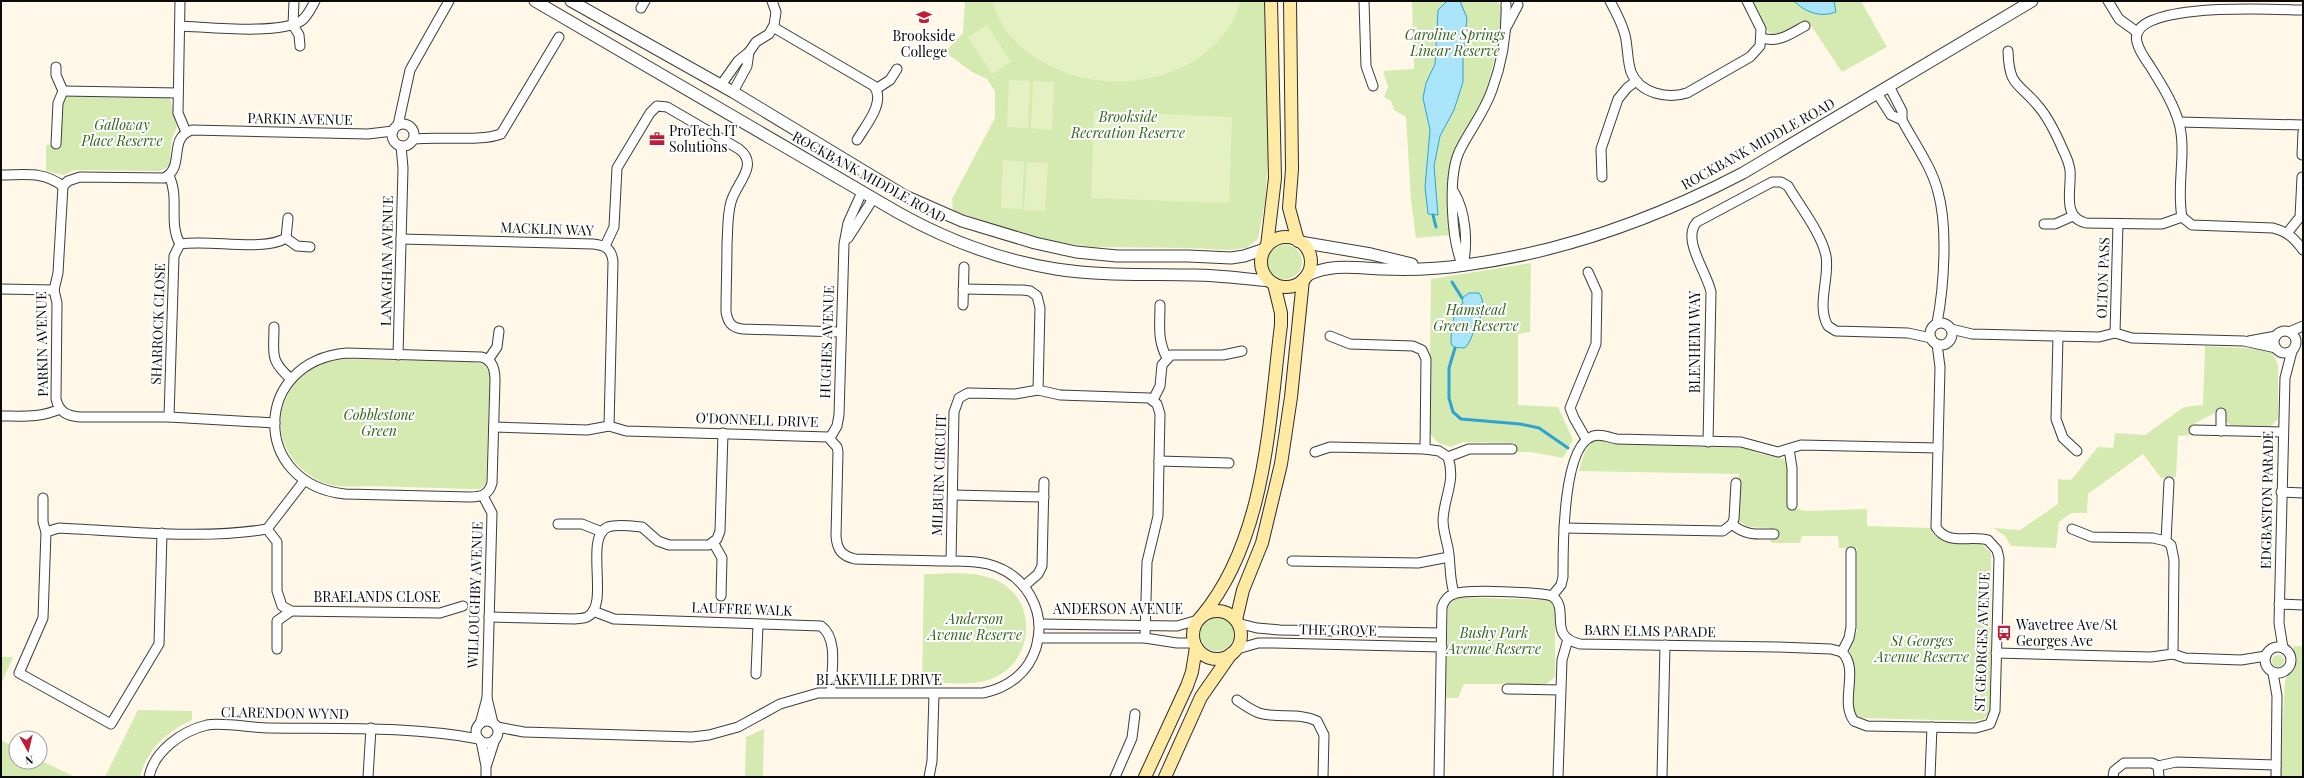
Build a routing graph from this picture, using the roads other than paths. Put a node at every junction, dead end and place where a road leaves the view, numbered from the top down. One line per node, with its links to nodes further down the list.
1 (180, 1): 19 (street)
2 (294, 1): 18 (street)
3 (315, 1): 18 (street)
4 (449, 1): 46 (street, LANAGHAN AVENUE)
5 (535, 1): 40 (street, ROCKBANK MIDDLE ROAD)
6 (571, 1): 32 (street, ROCKBANK MIDDLE ROAD)
7 (772, 1): 22 (street)
8 (1271, 1): 72 (main road)
9 (1290, 1): 68 (main road)
10 (1364, 1): 33 (street)
11 (1610, 1): 31 (street)
12 (1747, 1): 25 (street)
13 (2032, 1): 34 (street, ROCKBANK MIDDLE ROAD)
14 (2108, 1): 23 (street)
15 (1505, 2): 16 (street); 21 (street)
16 (1523, 2): 21 (street)
17 (2303, 10): 23 (street)
18 (293, 25): 19 (street); 26 (street)
19 (180, 26): 39 (street)
20 (1805, 26): 25 (street)
21 (1507, 27): 75 (street)
22 (773, 28): 28 (street); 35 (street)
23 (2137, 32): 42 (street)
24 (559, 37): 46 (street)
25 (1762, 38): 31 (street)
26 (300, 46)
27 (2008, 51): 59 (street)
28 (749, 52): 32 (street); 37 (street)
29 (56, 68): 36 (street)
30 (897, 69): 35 (street)
31 (1636, 81): 52 (street)
32 (721, 85): 37 (street, ROCKBANK MIDDLE ROAD); 40 (street)
33 (1373, 86)
34 (1889, 86): 38 (street, ROCKBANK MIDDLE ROAD); 41 (street, ST GEORGES AVENUE)
35 (876, 89): 47 (street)
36 (62, 91): 39 (street); 48 (street)
37 (733, 92): 40 (street); 54 (street, ROCKBANK MIDDLE ROAD)
38 (1877, 93): 41 (street, ST GEORGES AVENUE); 75 (street, ROCKBANK MIDDLE ROAD)
39 (178, 94): 44 (street)
40 (717, 106): 56 (street, ROCKBANK MIDDLE ROAD)
41 (1902, 120): 92 (street, ST GEORGES AVENUE)
42 (2179, 122): 43 (street); 60 (street)
43 (2303, 125)
44 (186, 132): 46 (street, PARKIN AVENUE); 51 (street)
45 (2303, 132): 49 (street)
46 (403, 135): 67 (street, LANAGHAN AVENUE)
47 (857, 140)
48 (56, 144)
49 (2302, 155)
50 (1, 175): 55 (street)
51 (169, 176): 55 (street); 69 (street)
52 (1602, 177)
53 (2302, 177): 64 (street)
54 (875, 179): 56 (street); 57 (street); 58 (street, ROCKBANK MIDDLE ROAD)
55 (63, 186): 83 (street, PARKIN AVENUE)
56 (862, 192): 57 (street, ROCKBANK MIDDLE ROAD); 70 (street, HUGHES AVENUE)
57 (873, 199): 65 (street, ROCKBANK MIDDLE ROAD); 70 (street)
58 (932, 210): 65 (street); 72 (street, ROCKBANK MIDDLE ROAD)
59 (2073, 216): 62 (street); 63 (street)
60 (2182, 217): 63 (street); 64 (street)
61 (288, 218): 66 (street)
62 (2044, 224)
63 (2118, 224): 91 (street, OLTON PASS)
64 (2288, 232): 74 (street)
65 (942, 235): 80 (street, ROCKBANK MIDDLE ROAD)
66 (286, 238): 69 (street); 73 (street)
67 (401, 239): 71 (street, MACKLIN WAY); 102 (street, LANAGHAN AVENUE)
68 (1299, 241): 72 (main road); 77 (street, ROCKBANK MIDDLE ROAD); 79 (main road)
69 (180, 244): 112 (street, SHARROCK CLOSE)
70 (844, 244): 89 (street, HUGHES AVENUE)
71 (605, 246): 89 (street); 114 (street, MACKLIN WAY)
72 (1266, 247): 80 (main road)
73 (310, 248)
74 (2303, 250)
75 (1463, 266): 77 (street, ROCKBANK MIDDLE ROAD)
76 (964, 267): 82 (street)
77 (1430, 267): 79 (street, ROCKBANK MIDDLE ROAD)
78 (1588, 272): 121 (street)
79 (1304, 278): 80 (main road); 169 (main road)
80 (1272, 282): 168 (main road)
81 (1, 289): 83 (street)
82 (963, 289): 85 (street); 107 (street)
83 (54, 290): 109 (street, PARKIN AVENUE)
84 (1160, 304): 103 (street)
85 (962, 305)
86 (2303, 326): 90 (street)
87 (274, 327): 105 (street)
88 (499, 331): 104 (street)
89 (840, 332): 120 (street, HUGHES AVENUE)
90 (2289, 332): 96 (street); 98 (street)
91 (2115, 333): 95 (street, BLENHEIM WAY); 97 (street)
92 (1941, 334): 95 (street, BLENHEIM WAY); 122 (street, BLENHEIM WAY); 123 (street, ST GEORGES AVENUE)
93 (2303, 334): 98 (street)
94 (1330, 336): 124 (street)
95 (2058, 336): 127 (street)
96 (2276, 336): 97 (street); 99 (street)
97 (2244, 342): 99 (street)
98 (2296, 342): 101 (street)
99 (2278, 350): 101 (street); 106 (street, EDGBASTON PARADE)
100 (1242, 351): 103 (street)
101 (2292, 351): 106 (street, EDGBASTON PARADE)
102 (398, 355): 104 (street); 105 (street)
103 (1167, 358): 108 (street)
104 (488, 360): 115 (street)
105 (291, 378): 113 (street)
106 (2285, 378): 118 (street, EDGBASTON PARADE)
107 (1038, 390): 108 (street, MILBURN CIRCUIT); 138 (street, MILBURN CIRCUIT)
108 (1153, 400): 130 (street)
109 (60, 409): 111 (street); 112 (street, PARKIN AVENUE)
110 (2221, 413): 117 (street)
111 (1, 416)
112 (170, 417): 113 (street, PARKIN AVENUE)
113 (275, 422): 132 (street)
114 (609, 426): 115 (street, O'DONNELL DRIVE); 119 (street, O'DONNELL DRIVE)
115 (494, 427): 139 (street)
116 (2194, 430): 117 (street)
117 (2221, 431): 118 (street)
118 (2283, 432): 136 (street, EDGBASTON PARADE)
119 (723, 433): 120 (street, O'DONNELL DRIVE); 153 (street)
120 (830, 438): 156 (street, O'DONNELL DRIVE)
121 (1586, 439): 122 (street); 145 (street)
122 (1708, 442): 125 (street)
123 (1938, 448): 125 (street); 185 (street, ST GEORGES AVENUE)
124 (1425, 449): 128 (street); 129 (street)
125 (1789, 449): 142 (street)
126 (1512, 450): 129 (street)
127 (2077, 451)
128 (1315, 452)
129 (1448, 456): 155 (street)
130 (1159, 461): 131 (street); 172 (street)
131 (1229, 463)
132 (304, 481): 139 (street); 146 (street)
133 (1044, 482): 140 (street)
134 (2169, 482): 152 (street)
135 (1736, 483): 144 (street)
136 (2282, 492): 137 (street); 162 (street, EDGBASTON PARADE)
137 (2303, 493)
138 (952, 495): 140 (street); 156 (street, MILBURN CIRCUIT)
139 (483, 496): 167 (street, WILLOUGHBY AVENUE)
140 (1044, 497): 158 (street)
141 (43, 498): 148 (street)
142 (1792, 505)
143 (558, 524): 149 (street)
144 (1732, 524): 145 (street); 151 (street)
145 (1564, 528): 161 (street)
146 (267, 529): 150 (street); 165 (street)
147 (2072, 529): 152 (street)
148 (46, 532): 150 (street); 150 (street)
149 (602, 532): 153 (street); 166 (street)
150 (162, 533)
151 (1774, 534)
152 (2166, 541): 186 (street)
153 (714, 542): 160 (street)
154 (1851, 552): 183 (street)
155 (1449, 557): 157 (street); 159 (street)
156 (951, 561): 158 (street, O'DONNELL DRIVE)
157 (1292, 561)
158 (1024, 586): 173 (street, O'DONNELL DRIVE)
159 (1454, 593): 161 (street); 174 (street)
160 (721, 596)
161 (1552, 596): 176 (street, BARN ELMS PARADE)
162 (2279, 604): 163 (street); 170 (street, EDGBASTON PARADE)
163 (2303, 605)
164 (463, 606): 165 (street, BRAELANDS CLOSE)
165 (291, 611): 181 (street)
166 (593, 611): 167 (street); 171 (street, LAUFFRE WALK)
167 (488, 617): 194 (street, WILLOUGHBY AVENUE)
168 (1199, 619): 169 (main road); 172 (street, ANDERSON AVENUE); 177 (main road)
169 (1236, 621): 174 (street, THE GROVE); 182 (main road)
170 (2279, 623): 180 (street, EDGBASTON PARADE); 184 (street, EDGBASTON PARADE)
171 (758, 625): 189 (street); 192 (street, LAUFFRE WALK)
172 (1145, 626): 173 (street, ANDERSON AVENUE); 175 (street)
173 (1039, 631): 175 (street, ANDERSON AVENUE); 193 (street, BLAKEVILLE DRIVE)
174 (1441, 633): 179 (street)
175 (1145, 638): 177 (street, ANDERSON AVENUE)
176 (1568, 639): 178 (street, BARN ELMS PARADE); 191 (street)
177 (1195, 645): 182 (main road); 213 (main road)
178 (1665, 645): 183 (street, BARN ELMS PARADE); 218 (street)
179 (1442, 647): 182 (street, THE GROVE); 216 (street)
180 (2283, 648): 184 (street); 188 (street)
181 (277, 649)
182 (1233, 652): 214 (main road)
183 (1842, 652): 198 (street, ST GEORGES AVENUE)
184 (2269, 652): 187 (street); 188 (street)
185 (1996, 653): 186 (street); 198 (street, ST GEORGES AVENUE)
186 (2173, 654): 187 (street)
187 (2241, 660): 188 (street)
188 (2274, 671): 204 (street)
189 (756, 674)
190 (1508, 689): 191 (street)
191 (1560, 690): 217 (street)
192 (831, 692): 193 (street, BLAKEVILLE DRIVE); 200 (street, BLAKEVILLE DRIVE)
193 (934, 694): 203 (street)
194 (487, 698): 197 (street, WILLOUGHBY AVENUE); 200 (street, WILLOUGHBY AVENUE)
195 (1237, 700): 215 (street)
196 (1135, 714): 212 (street)
197 (479, 726): 200 (street, CLARENDON WYND); 201 (street, CLARENDON WYND); 202 (street)
198 (1932, 727): 219 (street)
199 (371, 728): 201 (street, CLARENDON WYND); 207 (street, CLARENDON WYND); 208 (street)
200 (495, 731): 202 (street, CLARENDON WYND); 205 (street)
201 (445, 732): 202 (street, CLARENDON WYND)
202 (480, 740): 205 (street)
203 (932, 761): 210 (street); 211 (street)
204 (2276, 765): 206 (street); 222 (street)
205 (486, 766): 209 (street)
206 (2158, 766): 220 (street); 221 (street)
207 (149, 777)
208 (368, 777)
209 (486, 777)
210 (929, 777)
211 (935, 777)
212 (1115, 777)
213 (1145, 777)
214 (1165, 777)
215 (1323, 777)
216 (1439, 777)
217 (1558, 777)
218 (1662, 777)
219 (1930, 777)
220 (2113, 777)
221 (2159, 777)
222 (2276, 777)

